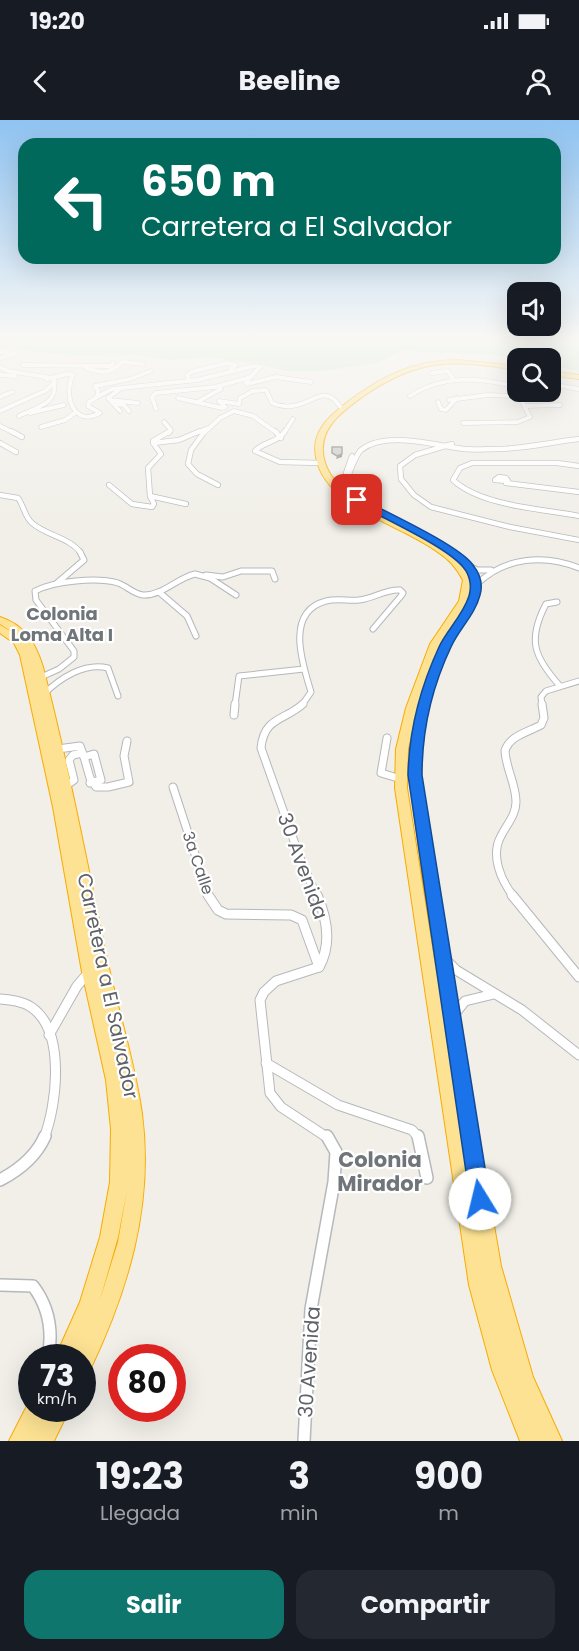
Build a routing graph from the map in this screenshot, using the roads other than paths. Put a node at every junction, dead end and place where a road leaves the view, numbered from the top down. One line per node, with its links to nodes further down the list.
1 (24, 399): 28 (street)
2 (28, 399): 28 (street)
3 (54, 399): 31 (street)
4 (71, 399): 32 (street)
5 (94, 399): 32 (street)
6 (153, 399): 26 (street)
7 (183, 399): 18 (street)
8 (203, 399): 18 (street)
9 (240, 399): 18 (street)
10 (270, 399): 11 (street)
11 (316, 399)
12 (334, 399): 27 (street)
13 (358, 399): 27 (highway)
14 (365, 399): 49 (highway)
15 (458, 399): 17 (street); 19 (street)
16 (110, 400): 21 (street); 22 (street)
17 (449, 400)
18 (199, 401)
19 (438, 402)
20 (523, 402): 25 (street)
21 (138, 403)
22 (115, 404): 29 (street); 30 (street)
23 (64, 405): 31 (street)
24 (560, 405): 25 (street)
25 (525, 406): 36 (street)
26 (156, 409)
27 (342, 409): 47 (highway)
28 (0, 410)
29 (120, 411)
30 (129, 411)
31 (27, 412): 33 (street)
32 (75, 413): 39 (street)
33 (19, 416)
34 (293, 418): 41 (street)
35 (164, 422): 44 (street)
36 (464, 423)
37 (213, 426): 41 (street); 44 (street); 53 (street)
38 (2, 427): 40 (street)
39 (41, 427)
40 (22, 437)
41 (281, 438): 47 (street)
42 (579, 439): 45 (street)
43 (0, 443): 46 (street)
44 (153, 443): 56 (street)
45 (450, 445): 50 (street); 59 (street)
46 (16, 452)
47 (320, 463): 49 (highway); 87 (highway)
48 (579, 466): 58 (street)
49 (333, 474): 50 (highway)
50 (345, 481): 60 (highway)
51 (506, 483): 54 (street)
52 (109, 485): 56 (street)
53 (219, 485)
54 (579, 492)
55 (0, 495): 65 (street)
56 (150, 496): 57 (street)
57 (186, 504)
58 (579, 516)
59 (579, 540)
60 (469, 567): 62 (street); 66 (highway)
61 (579, 568): 62 (street)
62 (497, 569): 66 (street)
63 (203, 575): 64 (street); 67 (street); 68 (street)
64 (275, 579)
65 (57, 583): 67 (street); 77 (street)
66 (477, 584): 91 (highway)
67 (159, 592): 73 (street)
68 (236, 595)
69 (557, 602): 79 (street)
70 (0, 620): 77 (highway, Carretera a El Salvador)
71 (0, 628): 75 (highway)
72 (373, 629): 76 (street, 30 Avenida)
73 (196, 636)
74 (0, 637): 75 (highway)
75 (18, 641): 96 (highway, Carretera a El Salvador)
76 (304, 669): 82 (street); 95 (street, 30 Avenida)
77 (39, 675): 80 (highway, Carretera a El Salvador)
78 (579, 681): 79 (street)
79 (560, 686): 97 (street)
80 (43, 695): 81 (street); 86 (highway, Carretera a El Salvador)
81 (118, 696)
82 (234, 715)
83 (387, 738): 87 (street)
84 (127, 741): 88 (street)
85 (82, 752): 86 (street); 86 (street); 88 (street); 88 (street)
86 (63, 756): 109 (highway, Carretera a El Salvador)
87 (401, 779): 90 (highway)
88 (90, 783)
89 (173, 788): 95 (street, 3a Calle)
90 (402, 795): 91 (highway); 92 (highway)
91 (425, 836): 93 (highway)
92 (411, 857): 93 (highway); 115 (highway)
93 (434, 894): 94 (highway)
94 (441, 956): 98 (street); 100 (highway)
95 (319, 967): 103 (street, 30 Avenida)
96 (89, 972): 101 (street); 108 (highway, Carretera a El Salvador)
97 (579, 977)
98 (494, 994): 100 (street); 102 (street)
99 (0, 999): 101 (street)
100 (451, 1022): 116 (highway)
101 (50, 1035): 105 (street)
102 (579, 1055)
103 (266, 1063): 104 (street); 114 (street, 30 Avenida)
104 (426, 1178)
105 (0, 1180)
106 (0, 1285): 107 (street)
107 (54, 1344)
108 (62, 1344)
109 (93, 1344)
110 (30, 1422): 112 (highway)
111 (52, 1422): 113 (highway)
112 (20, 1441)
113 (42, 1441)
114 (304, 1441)
115 (531, 1441)
116 (551, 1441)

